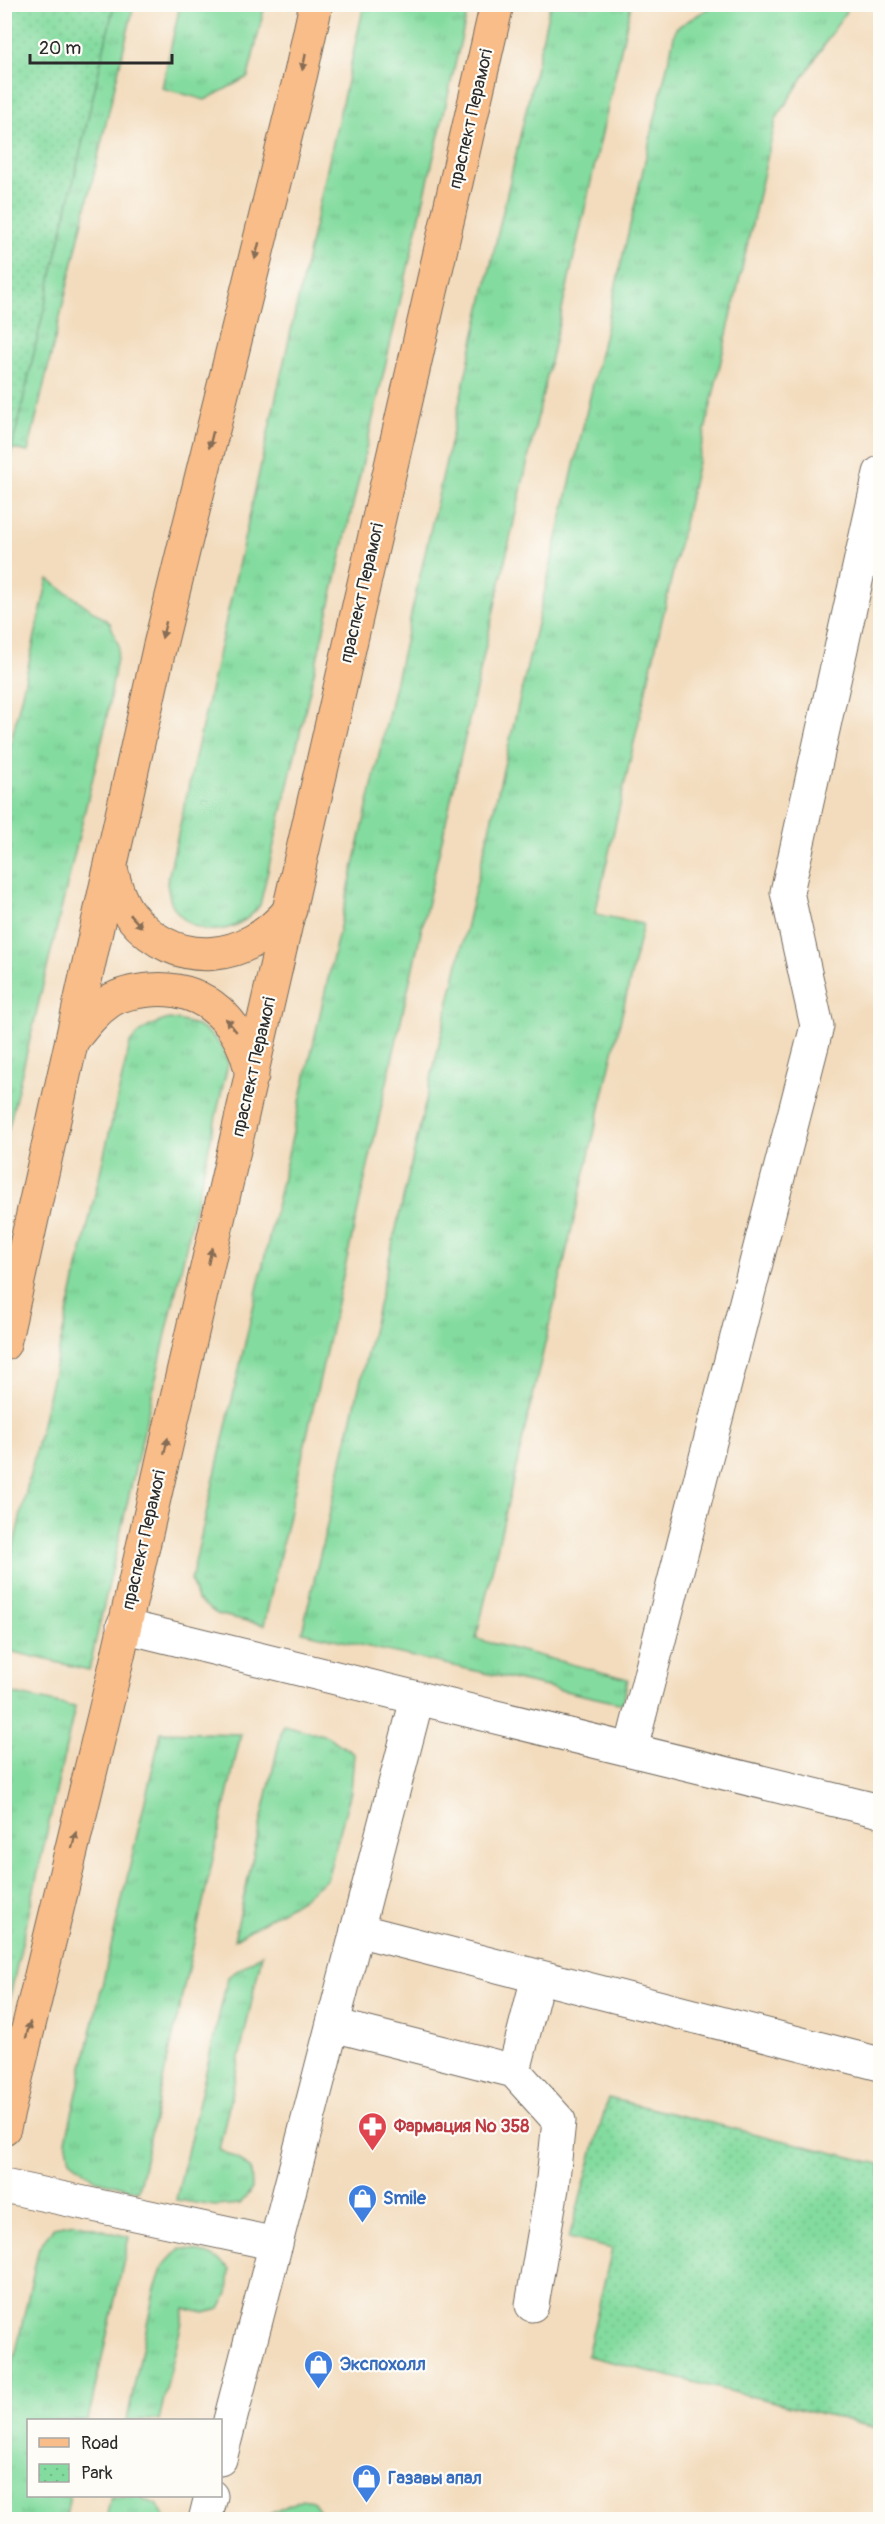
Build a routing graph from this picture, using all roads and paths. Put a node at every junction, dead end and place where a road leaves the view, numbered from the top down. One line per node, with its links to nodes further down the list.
1 (316, 4): 4 (main road, one-way to 4)
2 (497, 4): 5 (main road, праспект Перамогі)
3 (880, 473): 11 (lane)
4 (111, 869): 5 (main road, one-way to 5); 6 (main road)
5 (290, 910): 7 (main road, праспект Перамогі)
6 (74, 1038): 7 (main road, one-way to 6); 8 (main road)
7 (252, 1078): 9 (main road, праспект Перамогі, one-way to 7)
8 (4, 1344)
9 (123, 1626): 10 (lane); 18 (main road, праспект Перамогі, one-way to 9)
10 (417, 1699): 11 (lane); 13 (lane)
11 (631, 1749): 12 (lane)
12 (880, 1811)
13 (357, 1930): 14 (lane); 15 (lane)
14 (538, 1977): 16 (lane); 17 (lane)
15 (333, 2025): 17 (lane); 20 (lane)
16 (880, 2064)
17 (514, 2071): 21 (lane)
18 (4, 2128)
19 (4, 2186): 20 (lane)
20 (276, 2244): 22 (lane)
21 (532, 2306)
22 (222, 2451)
23 (211, 2497): 24 (lane)
24 (205, 2520)

